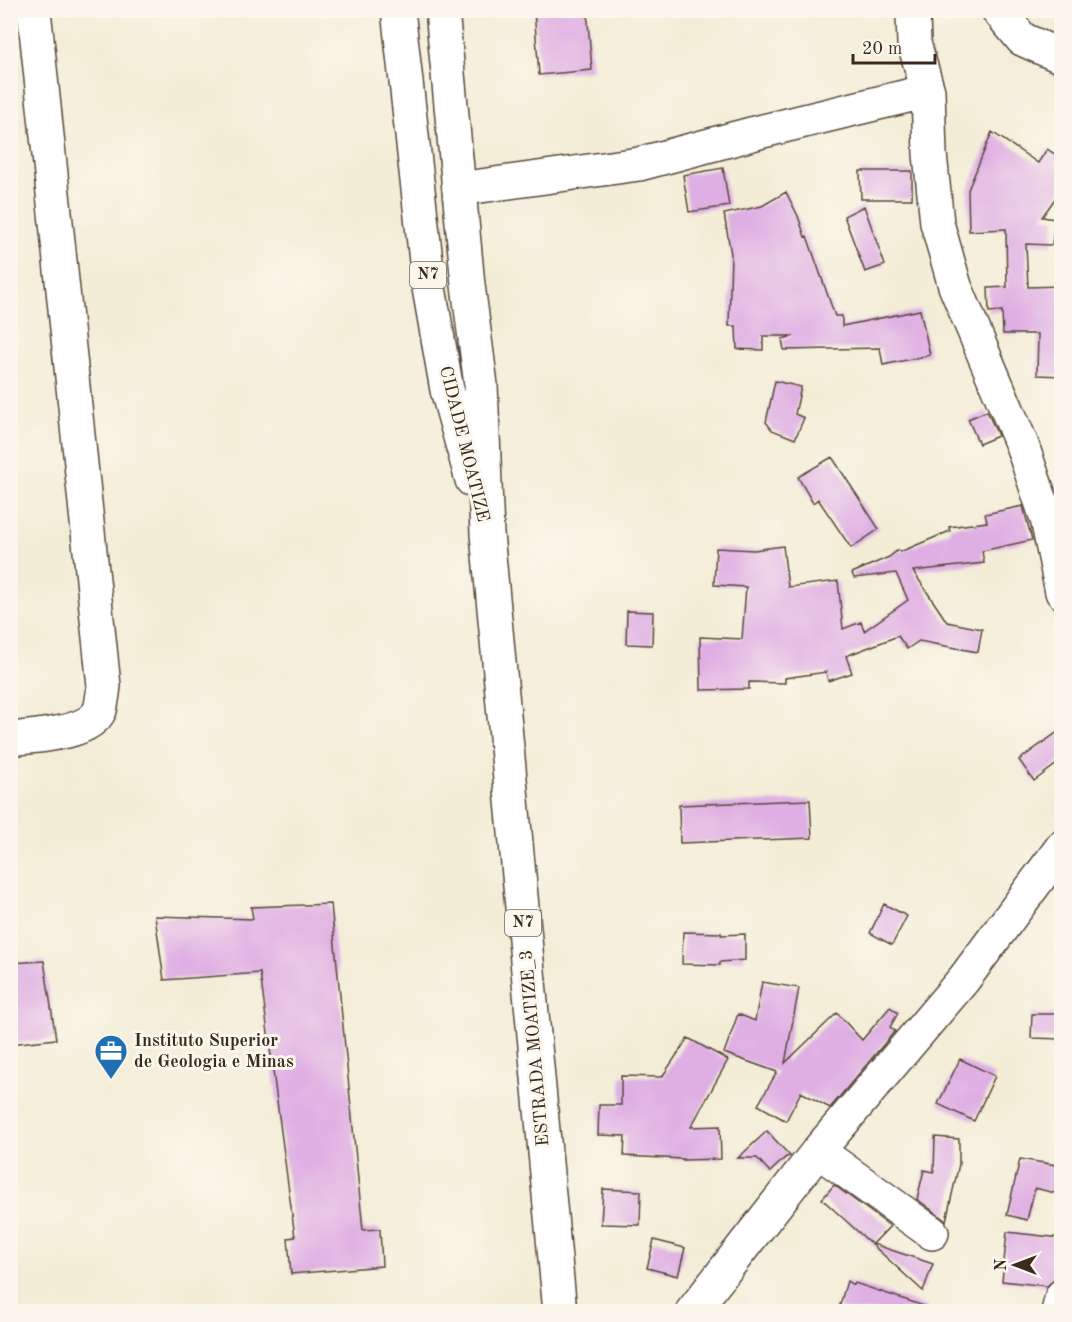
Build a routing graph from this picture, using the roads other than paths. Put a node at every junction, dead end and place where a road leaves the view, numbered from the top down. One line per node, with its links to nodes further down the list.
1 (34, 10): 11 (main road)
2 (398, 10): 9 (main road, CIDADE MOATIZE / N7)
3 (442, 10): 8 (main road, CIDADE MOATIZE / N7)
4 (915, 10): 7 (main road)
5 (998, 10): 6 (main road)
6 (1062, 57)
7 (928, 91): 8 (main road); 10 (main road)
8 (459, 189): 9 (main road, CIDADE MOATIZE / N7)
9 (487, 534): 16 (main road, ESTRADA MOATIZE_3 / N7)
10 (1062, 591)
11 (10, 738)
12 (1062, 847): 13 (main road)
13 (818, 1151): 14 (main road); 17 (main road)
14 (932, 1233)
15 (1062, 1296): 18 (main road)
16 (560, 1311)
17 (692, 1311)
18 (1058, 1311)

